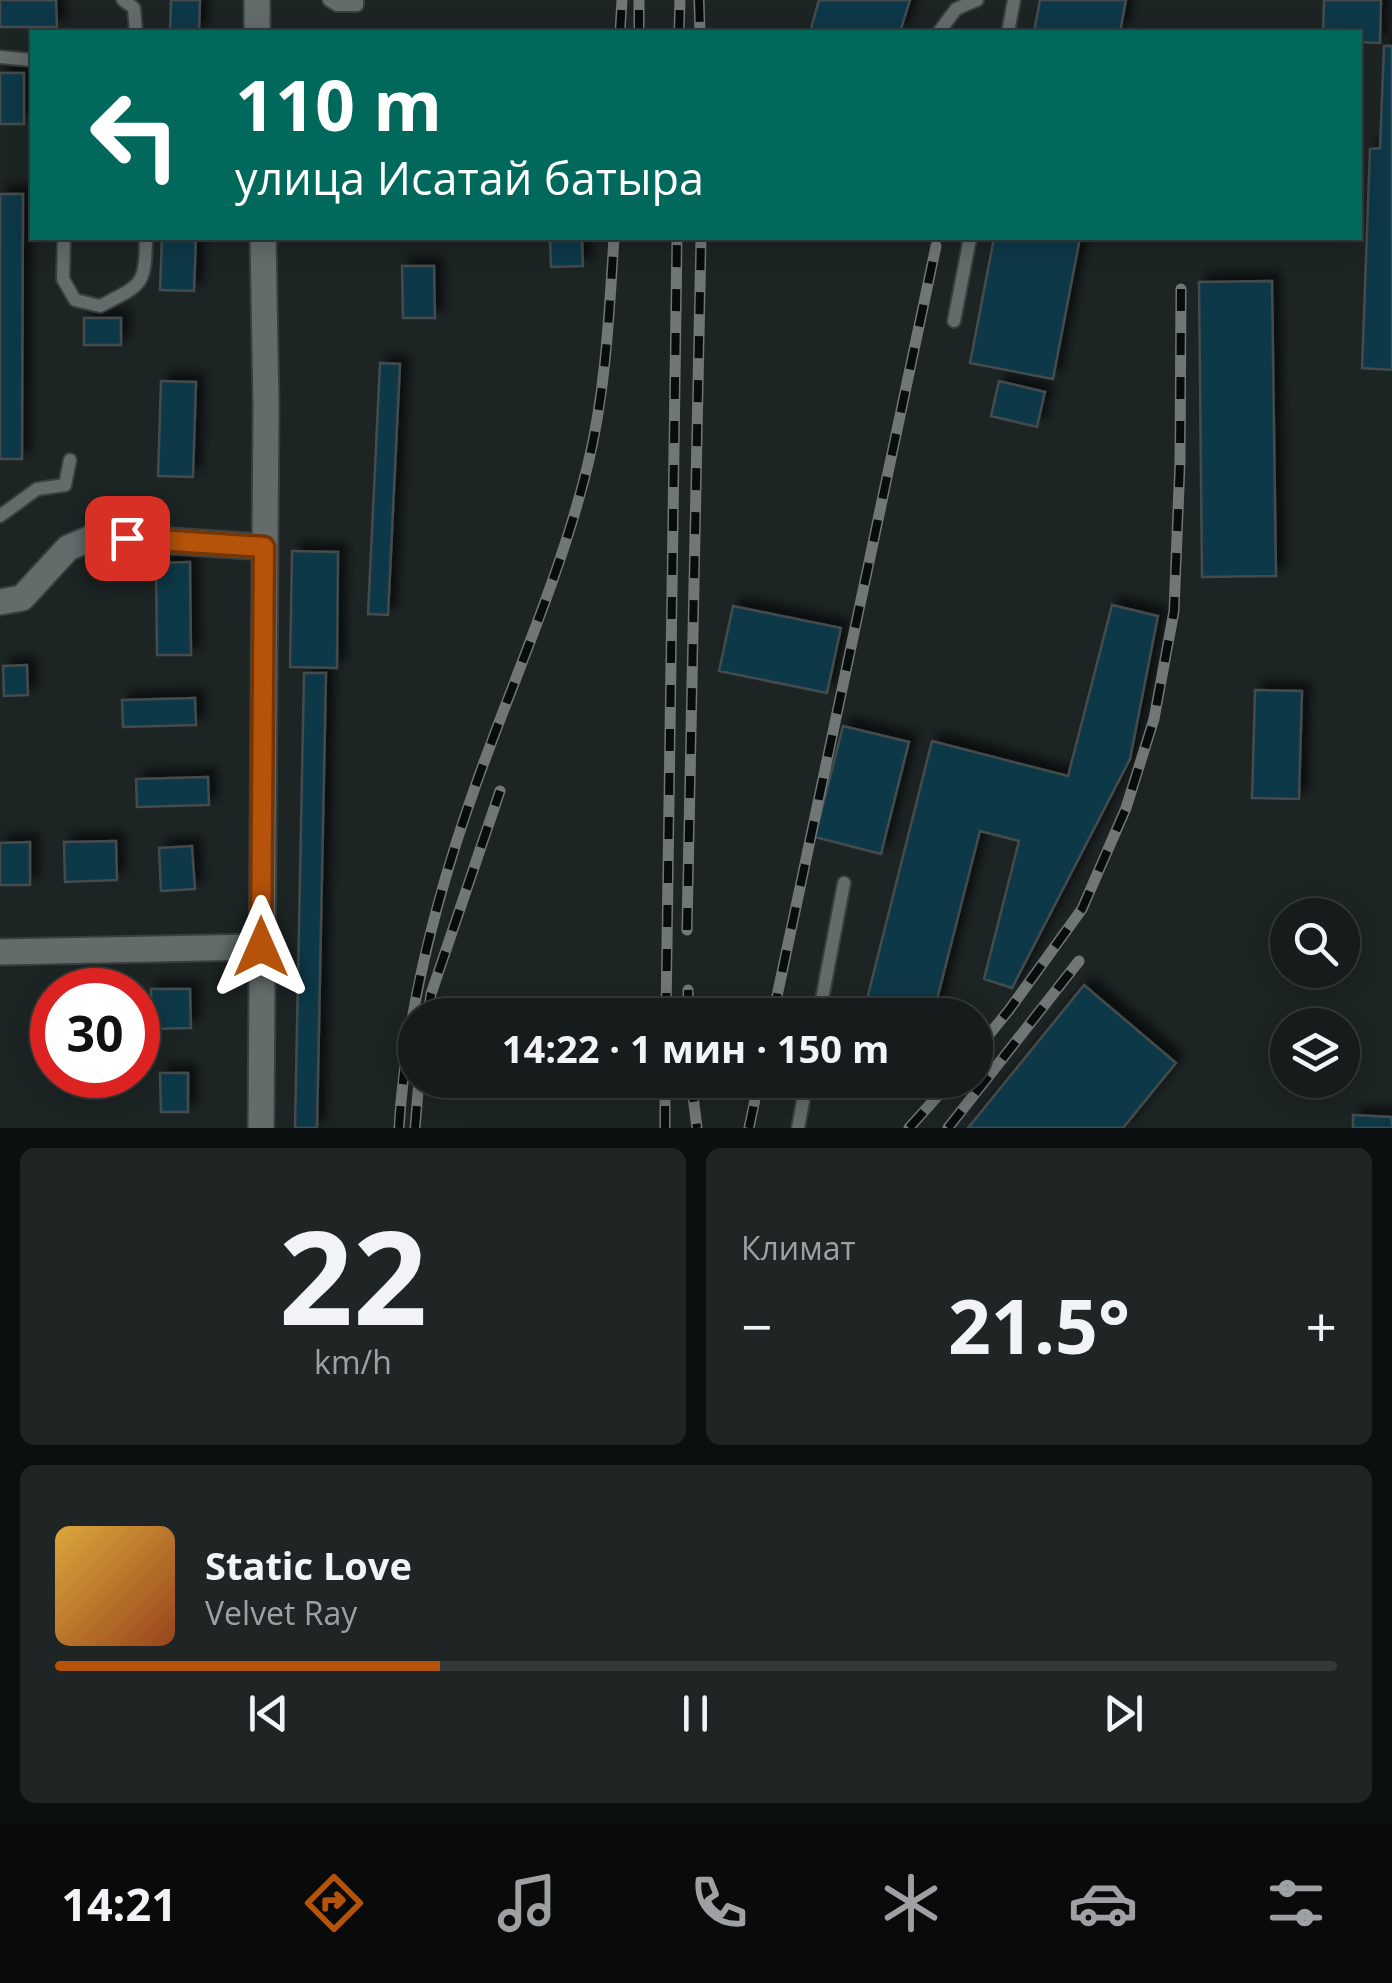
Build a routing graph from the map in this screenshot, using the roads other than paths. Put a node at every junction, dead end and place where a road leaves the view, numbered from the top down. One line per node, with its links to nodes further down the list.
1 (123, 0): 7 (lane)
2 (257, 0): 8 (street)
3 (329, 0): 4 (lane)
4 (357, 0)
5 (977, 0): 9 (lane)
6 (1014, 0): 10 (lane)
7 (136, 30)
8 (256, 30)
9 (940, 30)
10 (1008, 30)
11 (0, 57): 12 (lane)
12 (30, 60)
13 (64, 240): 14 (lane)
14 (146, 240)
15 (263, 240): 20 (street)
16 (970, 240): 17 (lane)
17 (954, 321)
18 (70, 460): 19 (lane)
19 (0, 516)
20 (264, 547): 21 (street); 23 (street)
21 (0, 602)
22 (844, 883): 25 (lane)
23 (261, 947): 24 (street); 27 (street)
24 (0, 952)
25 (822, 998)
26 (804, 1098): 28 (lane)
27 (262, 1128)
28 (798, 1128)

